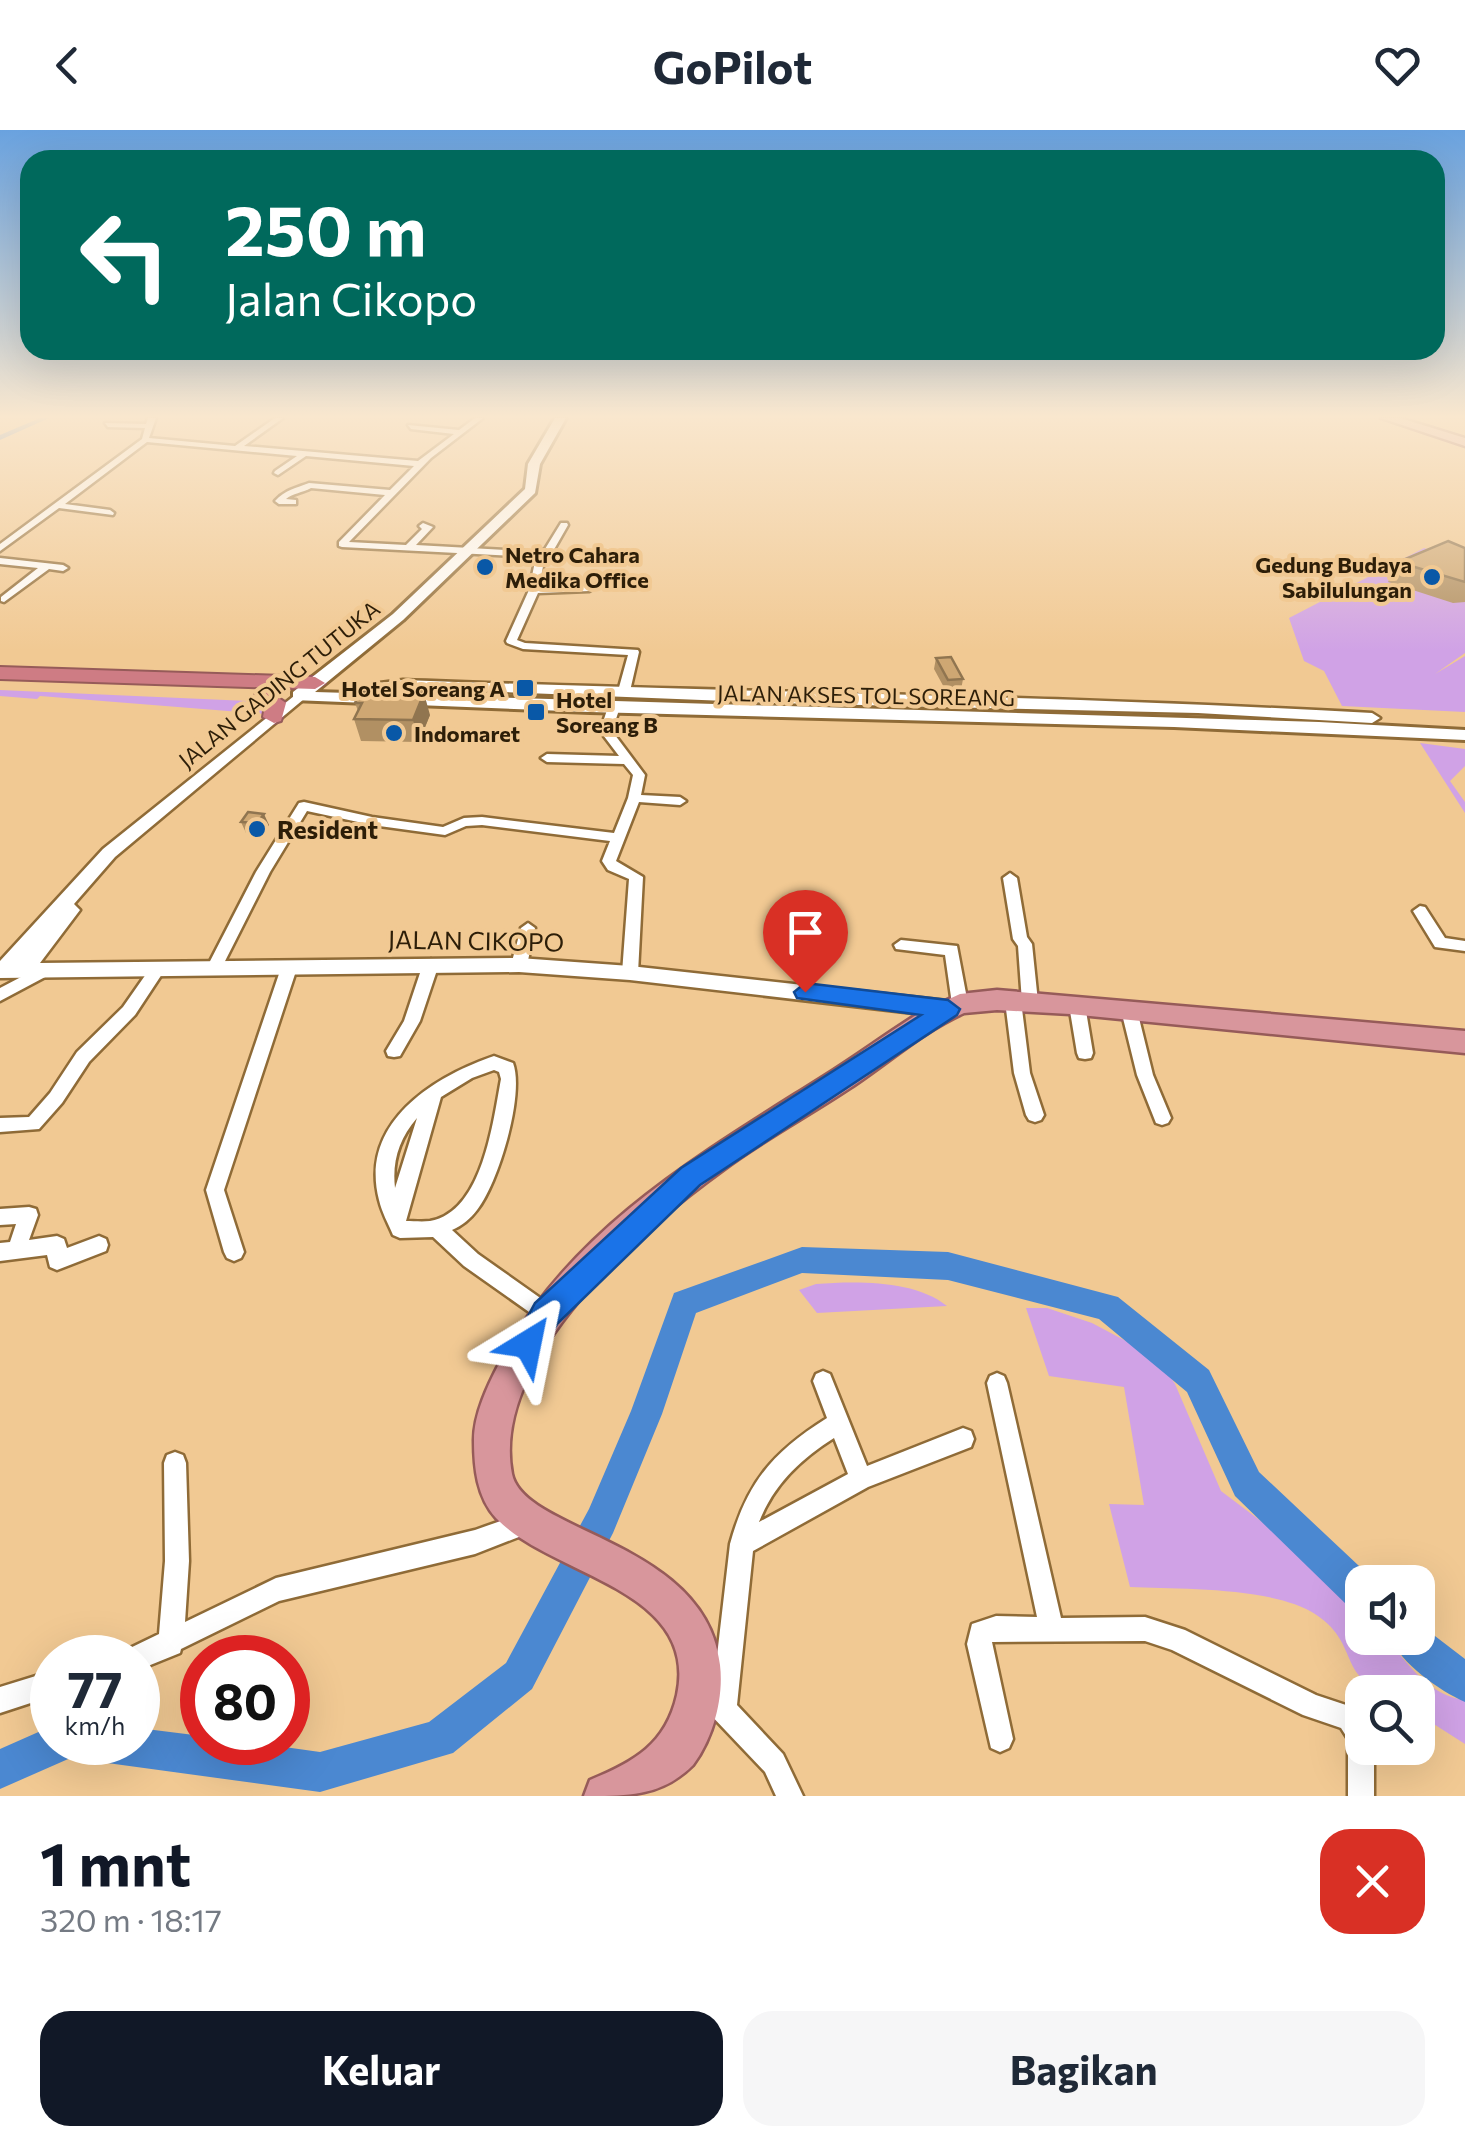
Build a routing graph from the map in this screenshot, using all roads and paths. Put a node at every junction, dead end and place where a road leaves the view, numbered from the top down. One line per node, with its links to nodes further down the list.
1 (67, 496): 9 (street)
2 (285, 496): 8 (street)
3 (373, 496): 7 (street)
4 (393, 496): 7 (street)
5 (526, 496): 16 (main road, JALAN GADING TUTUKA)
6 (536, 496): 16 (main road, JALAN GADING TUTUKA)
7 (390, 499): 15 (street)
8 (293, 502)
9 (56, 504): 10 (street); 13 (street)
10 (110, 513)
11 (564, 525): 17 (street)
12 (424, 526): 15 (street)
13 (6, 540): 14 (street)
14 (0, 548)
15 (408, 548): 16 (street)
16 (478, 551): 17 (street); 26 (main road, JALAN GADING TUTUKA); 28 (main road, JALAN GADING TUTUKA)
17 (541, 555): 22 (street)
18 (0, 561): 19 (street)
19 (47, 566): 20 (street); 23 (street)
20 (64, 568)
21 (589, 588): 22 (street)
22 (534, 590): 29 (street)
23 (4, 599)
24 (0, 673): 28 (highway)
25 (0, 682): 30 (highway)
26 (352, 685): 27 (main road, JALAN GADING TUTUKA); 28 (main road, JALAN AKSES TOL SOREANG); 32 (street, JALAN AKSES TOL SOREANG); 34 (main road, JALAN AKSES TOL SOREANG)
27 (380, 687): 28 (main road, JALAN AKSES TOL SOREANG); 29 (street, JALAN AKSES TOL SOREANG); 31 (main road, JALAN AKSES TOL SOREANG)
28 (315, 690): 30 (highway); 35 (street, JALAN GADING TUTUKA); 54 (street, JALAN GADING TUTUKA)
29 (624, 691): 31 (street, JALAN AKSES TOL SOREANG)
30 (265, 694): 35 (highway)
31 (779, 701): 33 (main road, JALAN AKSES TOL SOREANG); 37 (street, JALAN AKSES TOL SOREANG)
32 (613, 710): 34 (street, JALAN AKSES TOL SOREANG); 40 (street)
33 (1016, 711): 34 (main road, JALAN AKSES TOL SOREANG); 37 (main road, JALAN AKSES TOL SOREANG)
34 (725, 712): 37 (street, JALAN AKSES TOL SOREANG)
35 (274, 717): 54 (street, JALAN GADING TUTUKA)
36 (1465, 721): 37 (main road, JALAN AKSES TOL SOREANG)
37 (1376, 724): 38 (main road, JALAN AKSES TOL SOREANG)
38 (1465, 737)
39 (548, 758): 40 (street)
40 (629, 760): 41 (street)
41 (634, 798): 42 (street); 43 (street)
42 (680, 801)
43 (619, 838): 52 (street); 55 (street)
44 (1010, 878): 57 (street)
45 (1420, 911): 48 (street)
46 (528, 928): 50 (street)
47 (901, 945): 59 (street)
48 (1465, 946)
49 (431, 964): 50 (street, JALAN CIKOPO); 51 (street, JALAN CIKOPO); 62 (street)
50 (519, 965): 55 (street, JALAN CIKOPO)
51 (289, 968): 52 (street, JALAN CIKOPO); 73 (street)
52 (214, 969): 53 (street, JALAN CIKOPO)
53 (156, 970): 54 (street, JALAN CIKOPO); 67 (street)
54 (17, 971): 56 (street)
55 (630, 973): 59 (street, JALAN CIKOPO)
56 (0, 995)
57 (1022, 1001): 58 (highway); 59 (highway); 65 (street)
58 (1077, 1005): 60 (highway); 63 (street)
59 (954, 1007): 74 (highway)
60 (1129, 1010): 61 (highway); 66 (street)
61 (1465, 1042)
62 (394, 1051)
63 (1085, 1053)
64 (433, 1093): 69 (street); 69 (street); 70 (street)
65 (1035, 1115)
66 (1162, 1118)
67 (0, 1125)
68 (0, 1216): 72 (street)
69 (395, 1220): 70 (street)
70 (438, 1230): 74 (street)
71 (99, 1245): 72 (street)
72 (8, 1251)
73 (234, 1252)
74 (546, 1314): 81 (highway)
75 (823, 1381): 77 (street)
76 (997, 1383): 83 (street)
77 (838, 1423): 80 (street); 82 (street)
78 (964, 1438): 80 (street)
79 (175, 1463): 84 (street)
80 (861, 1479): 82 (street)
81 (535, 1524): 84 (street); 88 (highway)
82 (742, 1544): 88 (street)
83 (1052, 1630): 89 (street); 92 (street)
84 (171, 1644): 85 (street)
85 (160, 1649)
86 (30, 1691): 87 (street)
87 (0, 1700)
88 (712, 1700): 90 (highway); 91 (street)
89 (1000, 1739)
90 (606, 1796)
91 (790, 1796)
92 (1361, 1796)

